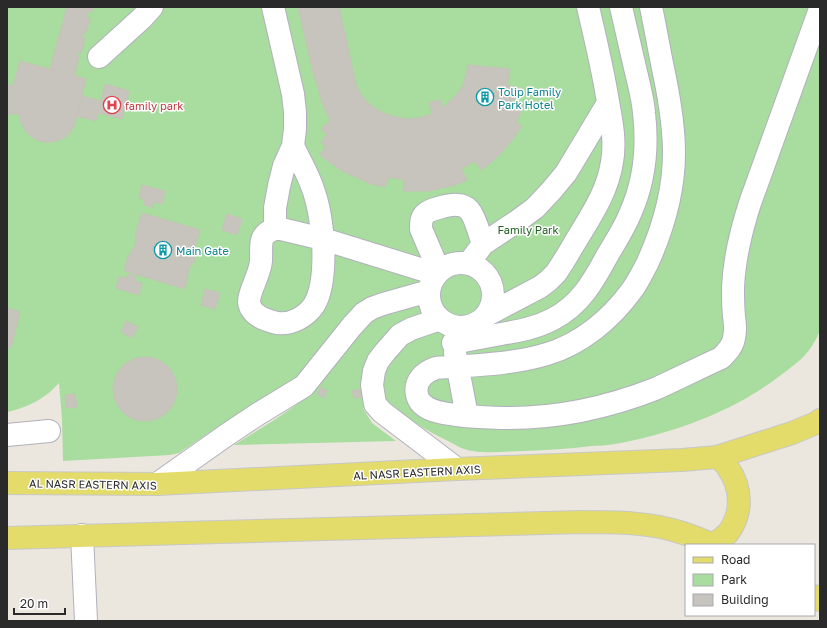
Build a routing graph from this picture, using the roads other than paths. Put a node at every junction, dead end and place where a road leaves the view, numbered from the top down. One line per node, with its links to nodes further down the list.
1 (152, 7): 10 (lane)
2 (273, 7): 12 (lane)
3 (588, 7): 9 (lane)
4 (621, 7): 8 (lane)
5 (651, 7): 7 (lane)
6 (820, 9): 21 (lane)
7 (659, 45): 8 (lane); 20 (lane)
8 (630, 48): 9 (lane); 19 (lane)
9 (598, 51): 11 (lane)
10 (99, 57)
11 (608, 103): 15 (lane); 18 (lane)
12 (293, 146): 13 (lane); 14 (lane)
13 (275, 229): 14 (lane); 14 (lane)
14 (323, 239): 17 (lane)
15 (483, 244): 16 (lane); 17 (lane)
16 (469, 263): 17 (lane); 18 (lane)
17 (435, 279): 19 (lane); 28 (lane)
18 (487, 315): 19 (lane)
19 (449, 329): 20 (lane); 26 (lane)
20 (458, 366): 21 (lane); 21 (lane)
21 (467, 416)
22 (820, 420): 25 (main road, AL NASR EASTERN AXIS)
23 (49, 431): 24 (lane)
24 (7, 436)
25 (717, 457): 26 (main road, AL NASR EASTERN AXIS); 32 (main road)
26 (457, 470): 28 (main road, AL NASR EASTERN AXIS)
27 (7, 483): 28 (main road, AL NASR EASTERN AXIS)
28 (157, 484)
29 (82, 535): 30 (main road); 31 (main road); 33 (lane)
30 (7, 538)
31 (711, 544)
32 (715, 544)
33 (86, 621)

